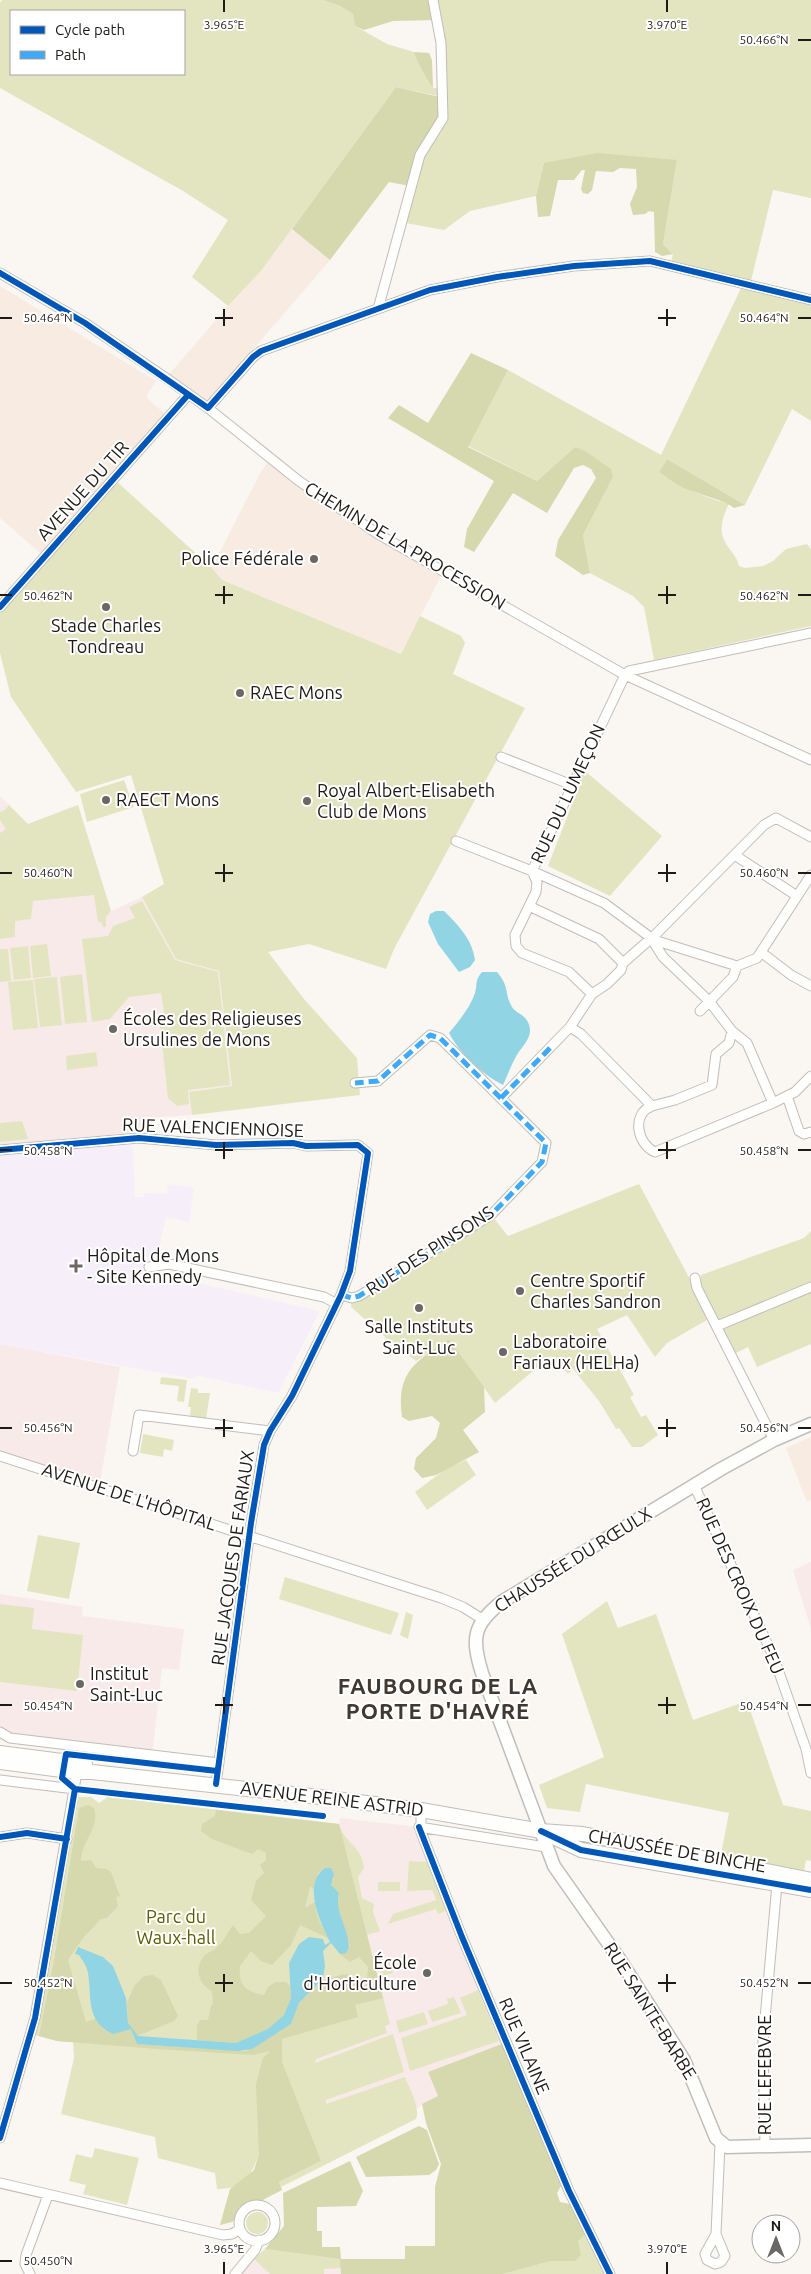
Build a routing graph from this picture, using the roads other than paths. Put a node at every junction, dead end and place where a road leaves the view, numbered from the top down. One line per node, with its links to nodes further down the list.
1 (433, 0): 4 (street)
2 (0, 273): 5 (street, CHEMIN DE LA PROCESSION)
3 (811, 300): 4 (street)
4 (378, 309): 6 (street)
5 (188, 395): 6 (street, CHEMIN DE LA PROCESSION); 7 (street, AVENUE DU TIR)
6 (208, 408): 9 (street, CHEMIN DE LA PROCESSION)
7 (0, 607)
8 (811, 633): 9 (street)
9 (625, 675): 11 (street, CHEMIN DE LA PROCESSION); 12 (street, RUE DU LUMEÇON)
10 (501, 757): 12 (street)
11 (811, 760)
12 (572, 785): 16 (street, RUE DU LUMEÇON)
13 (811, 837): 15 (street)
14 (456, 841): 16 (street)
15 (736, 856): 18 (street); 20 (street)
16 (532, 871): 19 (street); 20 (street, RUE DU LUMEÇON)
17 (811, 875): 18 (street)
18 (797, 896): 21 (street)
19 (529, 906): 22 (street); 25 (street)
20 (651, 938): 22 (street); 23 (street, RUE DU LUMEÇON); 26 (street)
21 (761, 952): 23 (street); 24 (street)
22 (623, 963): 25 (street)
23 (737, 966): 26 (street)
24 (811, 986)
25 (592, 994): 28 (street)
26 (709, 1001): 27 (street); 29 (street)
27 (700, 1011)
28 (570, 1027): 33 (street); 35 (street)
29 (732, 1031): 34 (street); 35 (street)
30 (811, 1078): 32 (street)
31 (355, 1083): 33 (street)
32 (787, 1096): 34 (street); 36 (street)
33 (501, 1098): 42 (street, RUE DES PINSONS)
34 (773, 1103): 35 (street)
35 (652, 1106)
36 (811, 1132)
37 (365, 1149): 38 (street, RUE VALENCIENNOISE); 42 (street, RUE JACQUES DE FARIAUX)
38 (0, 1150)
39 (149, 1267): 43 (street)
40 (695, 1278): 44 (street)
41 (811, 1287): 44 (street)
42 (342, 1295): 43 (street, RUE JACQUES DE FARIAUX)
43 (337, 1304): 46 (street, RUE JACQUES DE FARIAUX)
44 (717, 1326): 47 (street)
45 (811, 1424): 47 (main road, CHAUSSÉE DU RŒULX)
46 (270, 1431): 48 (street); 51 (street, RUE JACQUES DE FARIAUX)
47 (774, 1440): 50 (main road, CHAUSSÉE DU RŒULX)
48 (133, 1452)
49 (0, 1456): 51 (street, AVENUE DE L'HÔPITAL)
50 (694, 1485): 52 (main road, CHAUSSÉE DU RŒULX); 59 (street, RUE DES CROIX DU FEU)
51 (249, 1536): 52 (street, AVENUE DE L'HÔPITAL); 56 (street, RUE JACQUES DE FARIAUX)
52 (482, 1619): 65 (main road, CHAUSSÉE DU RŒULX)
53 (0, 1732): 56 (street)
54 (0, 1752): 58 (main road, AVENUE REINE ASTRID)
55 (0, 1762): 57 (main road, AVENUE REINE ASTRID)
56 (219, 1763): 61 (street, RUE JACQUES DE FARIAUX)
57 (77, 1772): 58 (main road, AVENUE REINE ASTRID); 62 (street)
58 (92, 1772): 61 (main road, AVENUE REINE ASTRID)
59 (811, 1773)
60 (0, 1780): 62 (street)
61 (216, 1784): 63 (main road, AVENUE REINE ASTRID)
62 (75, 1789): 67 (street)
63 (421, 1810): 64 (street, RUE VILAINE); 65 (main road, AVENUE REINE ASTRID)
64 (419, 1827): 68 (street, AVENUE REINE ASTRID); 83 (street, RUE VILAINE)
65 (541, 1832): 68 (main road, RUE SAINTE-BARBE); 69 (main road, CHAUSSÉE DE BINCHE); 70 (main road, CHAUSSÉE DE BINCHE)
66 (0, 1837): 67 (street)
67 (68, 1839): 72 (street)
68 (546, 1847): 73 (main road, RUE SAINTE-BARBE)
69 (811, 1880)
70 (777, 1884): 71 (main road, CHAUSSÉE DE BINCHE); 75 (street, RUE LEFEBVRE)
71 (811, 1890)
72 (0, 2138)
73 (720, 2144): 75 (main road); 79 (street, RUE SAINTE-BARBE)
74 (811, 2145): 75 (main road)
75 (765, 2146)
76 (0, 2183): 77 (street)
77 (48, 2195): 78 (street); 81 (street)
78 (240, 2229): 80 (street); 80 (street)
79 (716, 2234)
80 (260, 2240): 82 (street)
81 (30, 2274)
82 (235, 2274)
83 (610, 2274)

